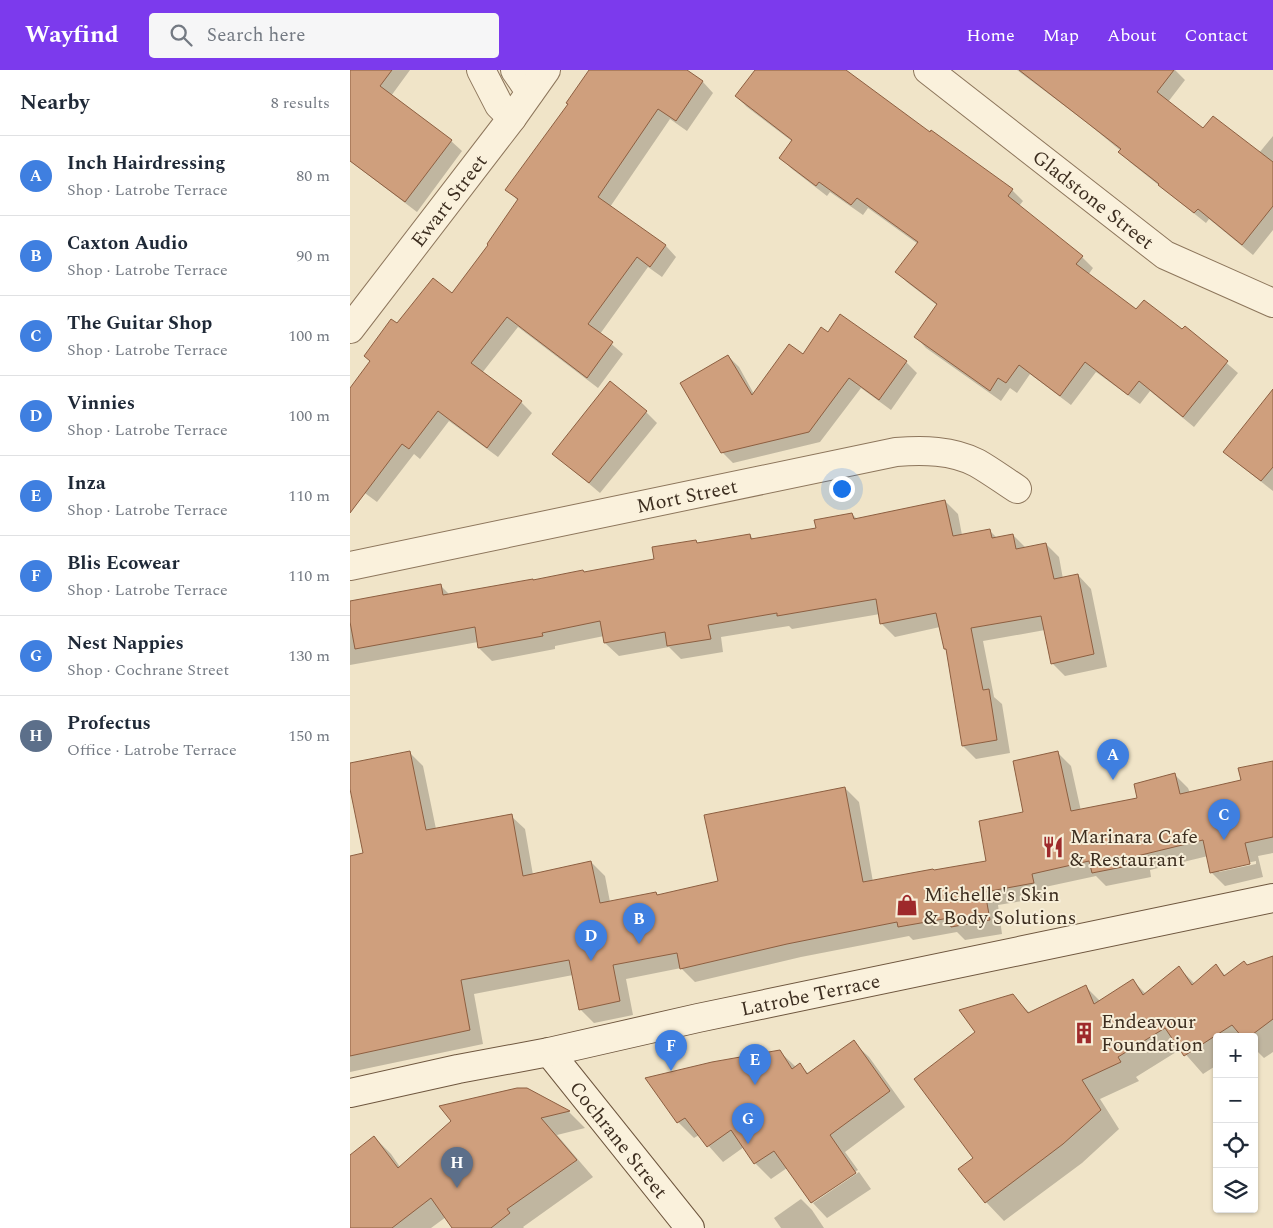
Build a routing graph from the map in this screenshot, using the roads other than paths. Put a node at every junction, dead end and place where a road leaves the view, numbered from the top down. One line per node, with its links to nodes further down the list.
1 (481, 70): 5 (street)
2 (546, 70): 4 (street, Ewart Street)
3 (928, 70): 6 (street, Gladstone Street)
4 (522, 81): 5 (street, Ewart Street)
5 (512, 118): 7 (street, Ewart Street)
6 (1273, 303)
7 (350, 329)
8 (1016, 488): 9 (street, Mort Street)
9 (350, 566)
10 (1273, 898): 11 (street, Latrobe Terrace)
11 (549, 1052): 12 (street, Latrobe Terrace); 13 (street, Cochrane Street)
12 (350, 1093)
13 (690, 1228)

